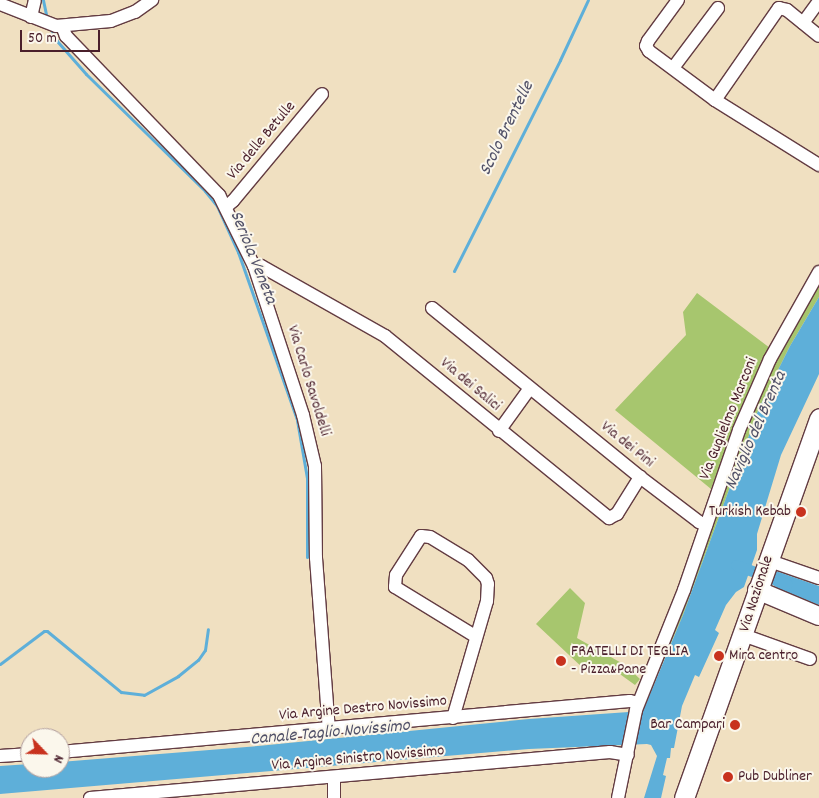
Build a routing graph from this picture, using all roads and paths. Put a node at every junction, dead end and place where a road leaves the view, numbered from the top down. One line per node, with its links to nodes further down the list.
1 (35, 0): 7 (street)
2 (152, 0): 9 (street)
3 (678, 0): 11 (street)
4 (819, 1): 8 (street)
5 (0, 4): 7 (street)
6 (718, 8): 11 (street)
7 (31, 17): 9 (street)
8 (803, 23): 10 (street); 13 (street)
9 (54, 25): 15 (street, Via Carlo Savoldelli)
10 (819, 36)
11 (673, 68): 13 (street)
12 (322, 94): 15 (street, Via delle Betulle)
13 (715, 100): 14 (street)
14 (819, 165)
15 (226, 207): 16 (street, Via Carlo Savoldelli)
16 (254, 266): 21 (street, Via dei Salici); 33 (street, Via Carlo Savoldelli)
17 (819, 272): 23 (street, Via Guglielmo Marconi)
18 (432, 308): 19 (street, Via dei Pini)
19 (530, 388): 21 (street); 22 (street, Via dei Pini)
20 (819, 418): 24 (main road, Via Nazionale)
21 (499, 430): 22 (street, Via dei Salici)
22 (640, 477): 23 (street, Via dei Pini)
23 (706, 525): 31 (street, Via Guglielmo Marconi)
24 (766, 562): 25 (street); 26 (main road, Via Nazionale)
25 (819, 578)
26 (758, 587): 27 (main road); 28 (main road, Via Nazionale)
27 (819, 616)
28 (743, 635): 30 (street); 42 (main road, Via Nazionale)
29 (475, 636): 29 (street); 32 (street)
30 (810, 659)
31 (637, 707): 32 (street, Via Argine Destro Novissimo); 34 (street, Via Guglielmo Marconi)
32 (453, 718): 33 (street, Via Argine Destro Novissimo)
33 (329, 729): 35 (street, Via Argine Destro Novissimo)
34 (629, 750): 38 (street, Via Argine Sinistro Novissimo); 41 (street, Via Guglielmo Marconi)
35 (70, 751)
36 (20, 755): 37 (street)
37 (0, 756)
38 (334, 777): 39 (street, Via Argine Sinistro Novissimo); 40 (street)
39 (90, 798)
40 (334, 798)
41 (618, 798)
42 (684, 798)

